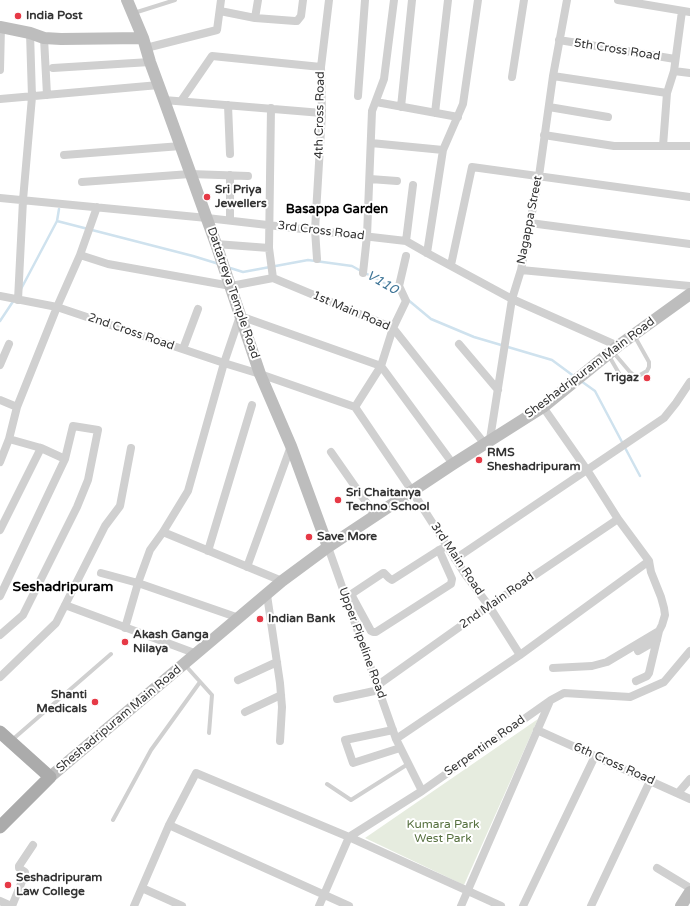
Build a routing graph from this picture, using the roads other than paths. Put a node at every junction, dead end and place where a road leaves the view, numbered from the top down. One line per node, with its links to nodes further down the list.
1 (127, 0): 17 (street, Dattatreya Temple Road)
2 (175, 0): 17 (lane)
3 (222, 0): 15 (street)
4 (258, 0): 18 (street)
5 (303, 0): 18 (street)
6 (330, 0): 27 (street, 4th Cross Road)
7 (365, 0): 36 (street)
8 (394, 0): 41 (street)
9 (412, 0): 44 (street)
10 (448, 0): 47 (street)
11 (478, 0): 48 (street)
12 (524, 0): 32 (street)
13 (567, 0): 22 (street, Nagappa Street)
14 (618, 0): 16 (street)
15 (220, 11): 18 (street); 23 (street)
16 (686, 12): 24 (street)
17 (133, 13): 23 (street, Dattatreya Temple Road)
18 (255, 18)
19 (1, 27): 20 (street); 28 (street)
20 (30, 33): 21 (street); 37 (street)
21 (44, 38): 23 (street); 35 (street)
22 (559, 40): 24 (street, 5th Cross Road); 31 (street, Nagappa Street)
23 (144, 43): 25 (street, Dattatreya Temple Road)
24 (676, 59): 29 (street)
25 (150, 62): 26 (street); 33 (street, Dattatreya Temple Road)
26 (53, 68)
27 (321, 68): 40 (street); 46 (street, 4th Cross Road)
28 (0, 70)
29 (674, 71): 30 (street); 34 (street)
30 (690, 73)
31 (553, 76): 34 (street); 43 (street, Nagappa Street)
32 (512, 77)
33 (159, 86): 35 (street); 39 (street, Dattatreya Temple Road)
34 (667, 93): 53 (street)
35 (47, 95): 37 (street)
36 (358, 96)
37 (32, 97): 38 (street); 68 (street)
38 (0, 99)
39 (164, 100): 40 (street); 52 (street, Dattatreya Temple Road)
40 (181, 101): 42 (street)
41 (376, 102): 44 (street); 51 (street)
42 (228, 105): 45 (street); 56 (street)
43 (549, 106): 49 (street); 50 (street, Nagappa Street)
44 (401, 107): 47 (street)
45 (271, 108): 46 (street); 73 (street)
46 (322, 113): 74 (street, 4th Cross Road)
47 (435, 113): 48 (street)
48 (458, 117): 55 (street)
49 (608, 117)
50 (544, 135): 53 (street); 61 (street, Nagappa Street)
51 (371, 143): 55 (street); 62 (street)
52 (181, 146): 57 (street); 58 (street, Dattatreya Temple Road)
53 (663, 146): 54 (street)
54 (690, 146)
55 (443, 150): 80 (street)
56 (230, 154)
57 (64, 155)
58 (190, 174): 59 (street); 64 (street); 70 (street, Dattatreya Temple Road)
59 (230, 176): 60 (street); 71 (street)
60 (248, 176)
61 (539, 176): 66 (street); 72 (street, Nagappa Street); 84 (street)
62 (370, 178): 63 (street); 75 (street)
63 (397, 181)
64 (82, 182)
65 (413, 185): 76 (street)
66 (690, 197)
67 (0, 198): 68 (street, 3rd Cross Road)
68 (23, 200): 69 (street, 3rd Cross Road); 91 (street)
69 (97, 208): 70 (street, 3rd Cross Road); 81 (street)
70 (206, 218): 71 (street, 3rd Cross Road); 77 (street, Dattatreya Temple Road)
71 (230, 220): 73 (street, 3rd Cross Road)
72 (530, 223): 78 (street); 85 (street, Nagappa Street)
73 (269, 225): 74 (street, 3rd Cross Road); 79 (street)
74 (315, 230): 75 (street, 3rd Cross Road); 83 (street, 4th Cross Road)
75 (367, 236): 76 (street, 3rd Cross Road); 86 (street)
76 (406, 241): 80 (street, 3rd Cross Road)
77 (216, 244): 79 (street); 88 (street, Dattatreya Temple Road)
78 (690, 244)
79 (269, 248): 87 (street)
80 (427, 253): 84 (street, 3rd Cross Road)
81 (80, 255): 88 (street); 93 (street)
82 (406, 256): 96 (street)
83 (317, 259)
84 (451, 265): 92 (street, 3rd Cross Road)
85 (521, 270): 89 (street); 92 (street, Nagappa Street)
86 (363, 273)
87 (273, 278): 88 (street); 96 (street, 1st Main Road)
88 (231, 286): 95 (street, Dattatreya Temple Road)
89 (689, 295): 97 (street, Sheshadripuram Main Road)
90 (0, 296): 91 (street, 2nd Cross Road)
91 (18, 299): 93 (street, 2nd Cross Road)
92 (512, 299): 101 (street, 3rd Cross Road); 108 (street, Nagappa Street)
93 (57, 307): 100 (street, 2nd Cross Road); 111 (street)
94 (198, 309): 100 (street)
95 (240, 316): 102 (street); 104 (street); 105 (street, Dattatreya Temple Road)
96 (393, 328): 104 (street); 115 (street, 1st Main Road)
97 (633, 335): 101 (street, Sheshadripuram Main Road); 101 (lane)
98 (9, 344): 103 (street)
99 (459, 344): 108 (street)
100 (184, 349): 102 (street, 2nd Cross Road)
101 (612, 350): 106 (lane); 113 (street, Sheshadripuram Main Road)
102 (224, 363): 105 (street, 2nd Cross Road); 128 (street)
103 (0, 365)
104 (380, 366): 112 (street); 122 (street)
105 (260, 374): 112 (street); 116 (street, Dattatreya Temple Road)
106 (620, 375)
107 (690, 382): 123 (street)
108 (498, 390): 115 (street, Nagappa Street)
109 (0, 400): 111 (street)
110 (252, 405): 132 (street)
111 (17, 407): 114 (street)
112 (355, 407): 124 (street, 3rd Main Road)
113 (543, 407): 115 (street, Sheshadripuram Main Road); 123 (street)
114 (9, 439): 117 (street); 121 (street)
115 (487, 441): 122 (street, Sheshadripuram Main Road)
116 (291, 446): 130 (street, Dattatreya Temple Road); 135 (street)
117 (41, 448): 120 (street); 127 (street)
118 (131, 448): 141 (street)
119 (331, 452): 125 (street)
120 (65, 459): 140 (street); 146 (street)
121 (0, 462)
122 (453, 464): 124 (street, Sheshadripuram Main Road)
123 (587, 470): 126 (street); 133 (street)
124 (412, 491): 125 (street, Sheshadripuram Main Road); 129 (street, 3rd Main Road)
125 (375, 515): 130 (street, Sheshadripuram Main Road)
126 (618, 519): 134 (street); 142 (street, 2nd Main Road)
127 (0, 530)
128 (163, 532): 132 (street); 138 (street)
129 (447, 546): 131 (street); 133 (street, 3rd Main Road)
130 (328, 547): 137 (street, Sheshadripuram Main Road); 160 (street, Upper Pipeline Road)
131 (439, 550): 131 (street)
132 (208, 551): 135 (street)
133 (455, 558): 142 (street, 3rd Main Road)
134 (649, 561): 145 (street); 152 (street)
135 (247, 567): 137 (street)
136 (101, 573): 138 (street)
137 (282, 581): 139 (street, Sheshadripuram Main Road)
138 (138, 583): 143 (street); 144 (street)
139 (267, 595): 143 (street, Sheshadripuram Main Road); 153 (street)
140 (0, 596)
141 (65, 605): 144 (street); 156 (street)
142 (489, 606): 152 (street, 3rd Main Road); 160 (street, 2nd Main Road)
143 (240, 618): 151 (street, Sheshadripuram Main Road)
144 (125, 628): 151 (street)
145 (659, 631): 147 (street); 155 (street)
146 (0, 636)
147 (656, 640): 148 (street); 158 (street)
148 (638, 651)
149 (690, 651): 163 (street, Serpentine Road)
150 (111, 654): 171 (lane)
151 (197, 654): 154 (street, Sheshadripuram Main Road)
152 (520, 655): 169 (street)
153 (278, 662): 157 (street); 161 (street)
154 (184, 664): 159 (lane); 175 (street, Sheshadripuram Main Road)
155 (554, 668)
156 (0, 678)
157 (238, 680)
158 (636, 681)
159 (200, 682): 168 (lane); 182 (lane)
160 (378, 688): 162 (street); 165 (street, Upper Pipeline Road)
161 (281, 695): 164 (street); 170 (street)
162 (337, 700)
163 (551, 700): 166 (street); 179 (street, Serpentine Road)
164 (245, 712)
165 (393, 730): 169 (street, Upper Pipeline Road); 172 (street)
166 (537, 730): 173 (street, 6th Cross Road); 190 (street)
167 (0, 732): 171 (main road)
168 (209, 734)
169 (396, 739): 172 (street, Upper Pipeline Road)
170 (280, 741)
171 (11, 742): 175 (main road)
172 (400, 748): 174 (street, Upper Pipeline Road)
173 (595, 756): 177 (street, 6th Cross Road); 201 (street)
174 (408, 764): 178 (lane); 179 (street, Upper Pipeline Road)
175 (50, 777): 184 (main road, Sheshadripuram Main Road)
176 (690, 779): 180 (street)
177 (650, 781): 180 (street, 6th Cross Road); 202 (street)
178 (327, 784)
179 (422, 791): 185 (street, Serpentine Road)
180 (678, 793): 181 (street, 6th Cross Road)
181 (690, 799)
182 (113, 820)
183 (169, 825): 185 (street); 188 (street); 192 (street)
184 (0, 827)
185 (349, 837): 190 (street); 192 (street)
186 (33, 844): 194 (street)
187 (657, 868): 189 (street)
188 (142, 888): 195 (street); 196 (street)
189 (690, 888)
190 (467, 891): 199 (street); 200 (street)
191 (690, 892): 203 (street)
192 (324, 895): 197 (street); 198 (street)
193 (0, 901): 194 (street)
194 (11, 906)
195 (134, 906)
196 (182, 906)
197 (319, 906)
198 (349, 906)
199 (461, 906)
200 (501, 906)
201 (523, 906)
202 (591, 906)
203 (681, 906)

